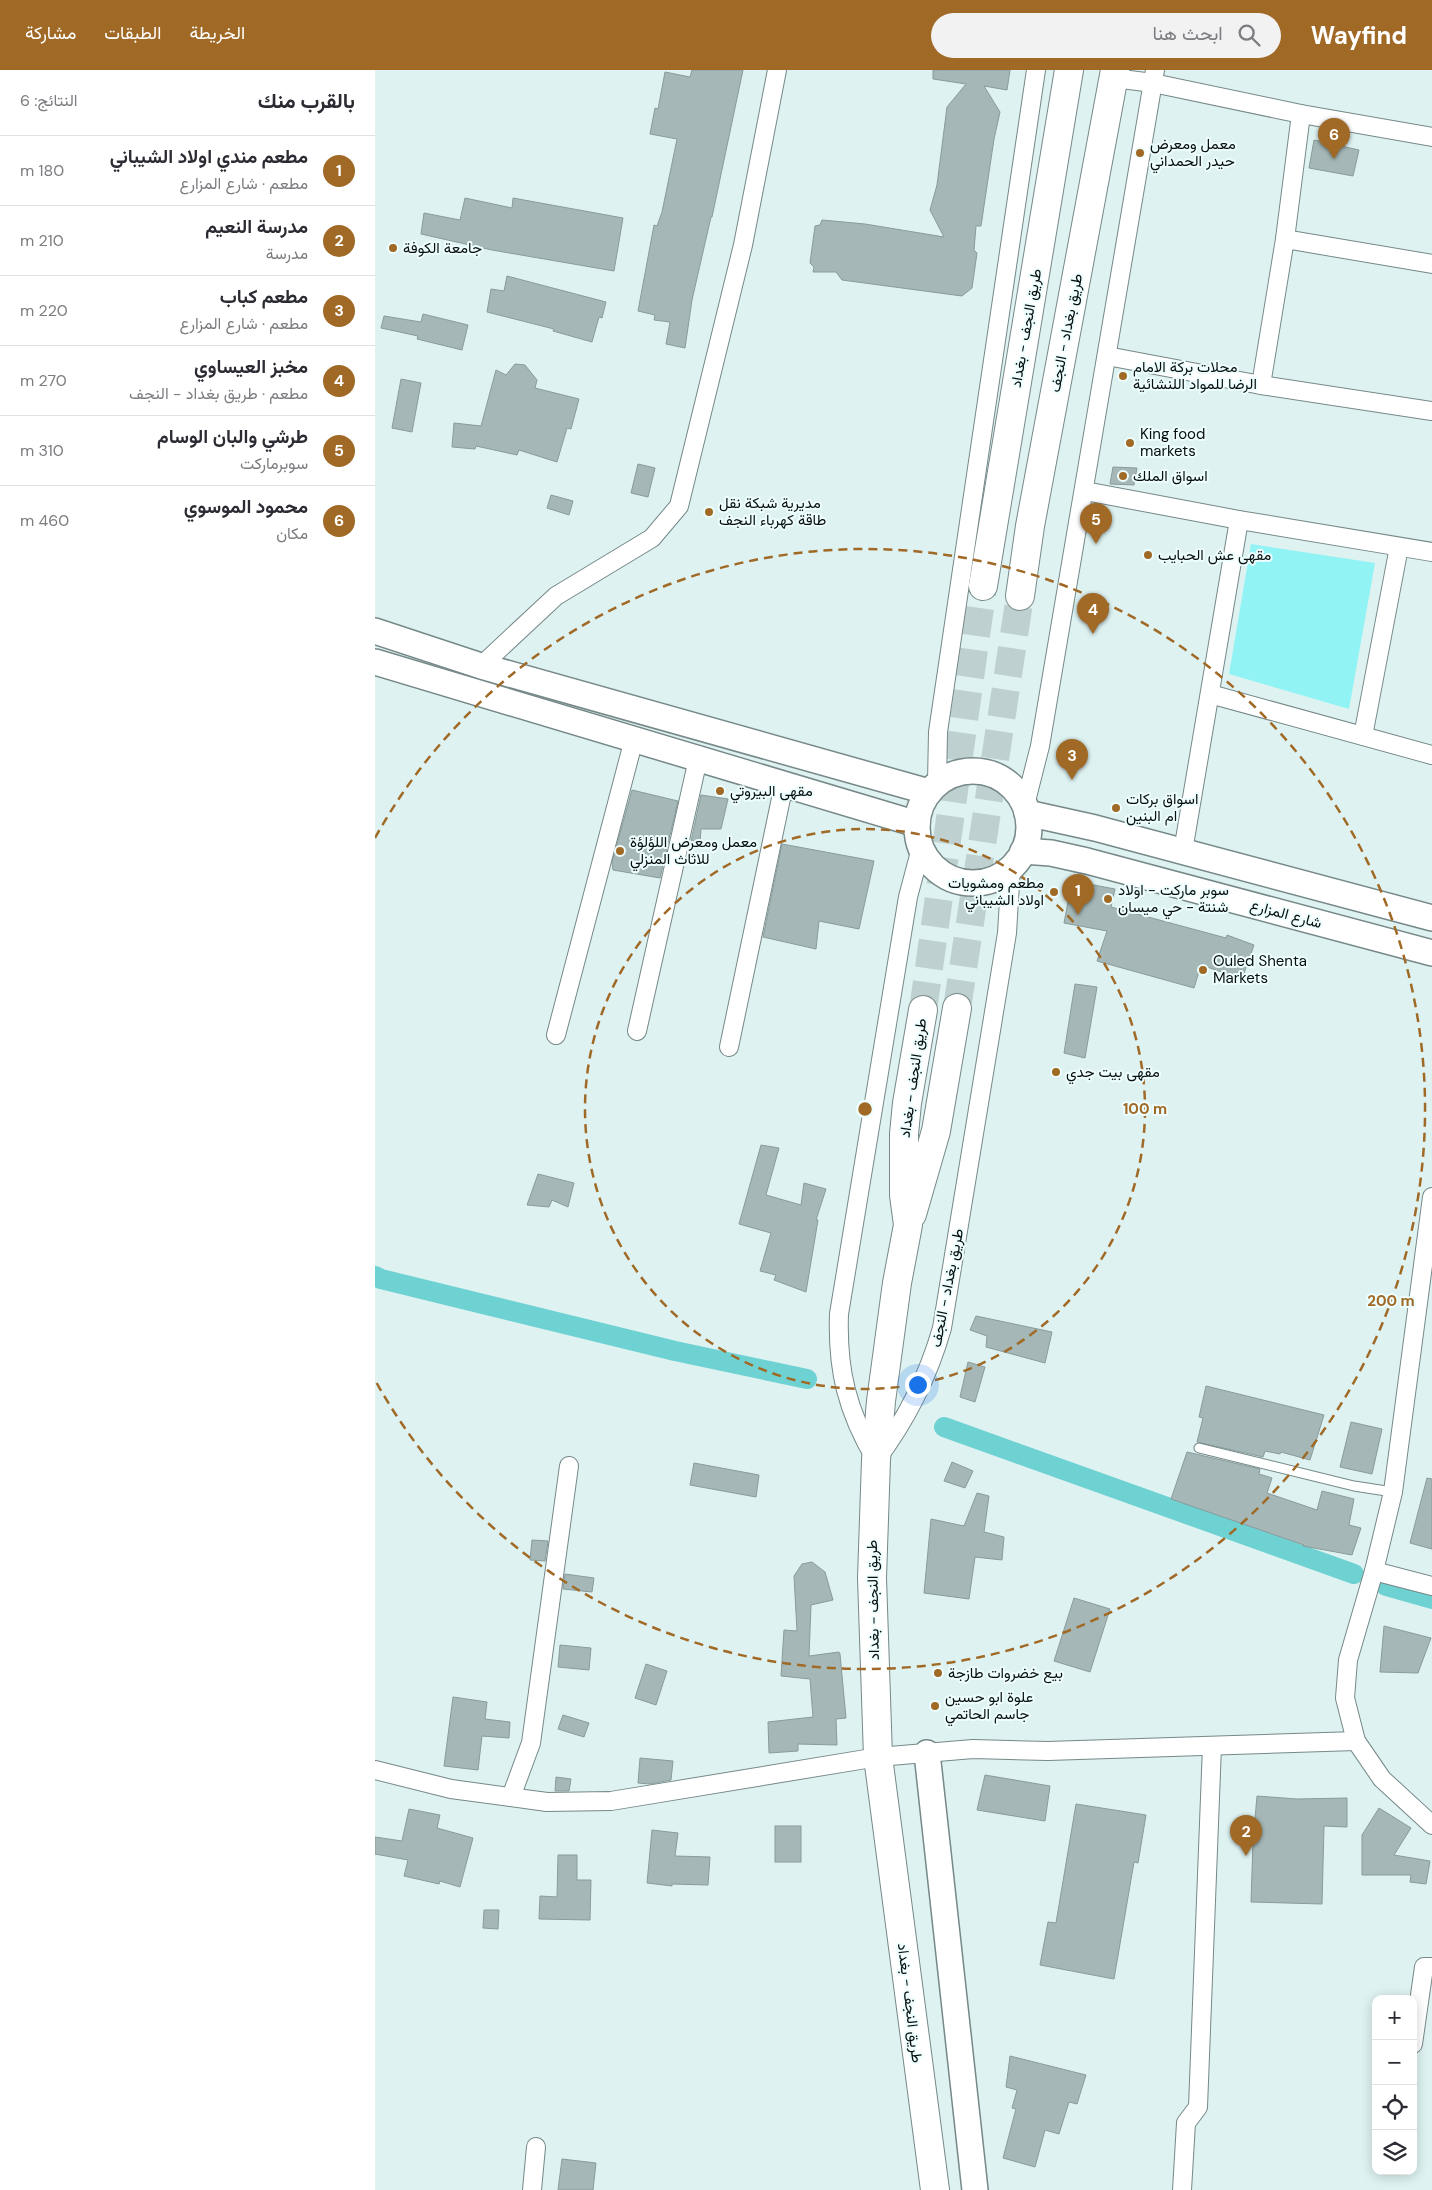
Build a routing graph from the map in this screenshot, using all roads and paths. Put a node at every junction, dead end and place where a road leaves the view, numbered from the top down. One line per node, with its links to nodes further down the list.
1 (777, 70): 21 (street)
2 (1036, 70): 28 (street)
3 (1069, 70): 17 (main road, طريق النجف - بغداد)
4 (1115, 74): 5 (street); 18 (main road, طريق بغداد - النجف)
5 (1154, 77): 6 (street); 10 (street)
6 (1301, 114): 7 (street); 8 (street)
7 (1432, 137)
8 (1285, 239): 9 (street); 11 (street)
9 (1432, 264)
10 (1107, 356): 11 (street); 13 (street)
11 (1261, 385): 12 (street)
12 (1432, 411)
13 (1085, 491): 14 (street); 29 (street)
14 (1239, 520): 15 (street); 22 (street)
15 (1399, 547): 16 (street); 23 (street)
16 (1432, 552)
17 (983, 586)
18 (1020, 596)
19 (375, 631): 21 (main road)
20 (375, 662): 24 (main road)
21 (481, 666): 28 (main road)
22 (1210, 694): 23 (street); 31 (street)
23 (1363, 736): 25 (street)
24 (634, 739): 26 (main road); 38 (street)
25 (1432, 755)
26 (698, 759): 27 (main road); 37 (street)
27 (783, 784): 30 (main road); 39 (street)
28 (933, 788): 29 (main road); 30 (main road)
29 (1026, 809): 31 (main road); 32 (main road)
30 (919, 836): 32 (main road); 43 (street)
31 (1183, 851): 33 (main road)
32 (1017, 859): 34 (main road, شارع المزارع); 43 (street, طريق بغداد - النجف)
33 (1432, 918)
34 (1432, 952)
35 (957, 1008): 41 (main road)
36 (923, 1010): 41 (main road, طريق النجف - بغداد)
37 (637, 1031)
38 (556, 1035)
39 (729, 1047)
40 (1432, 1197): 45 (street)
41 (908, 1225): 43 (main road, طريق النجف - بغداد)
42 (1199, 1448): 45 (lane)
43 (876, 1460): 51 (main road, طريق النجف - بغداد)
44 (569, 1466): 53 (street)
45 (1393, 1492): 46 (street)
46 (1374, 1571): 47 (street); 48 (street)
47 (1432, 1586)
48 (1356, 1741): 49 (street); 54 (street)
49 (1212, 1746): 50 (street); 61 (street)
50 (927, 1753): 51 (street); 60 (main road)
51 (878, 1757): 53 (street); 59 (main road, طريق النجف - بغداد)
52 (375, 1770): 53 (street)
53 (511, 1797)
54 (1432, 1825)
55 (1432, 1967): 56 (street)
56 (1414, 2040)
57 (536, 2148): 58 (street)
58 (532, 2190)
59 (935, 2190)
60 (975, 2190)
61 (1182, 2190)

